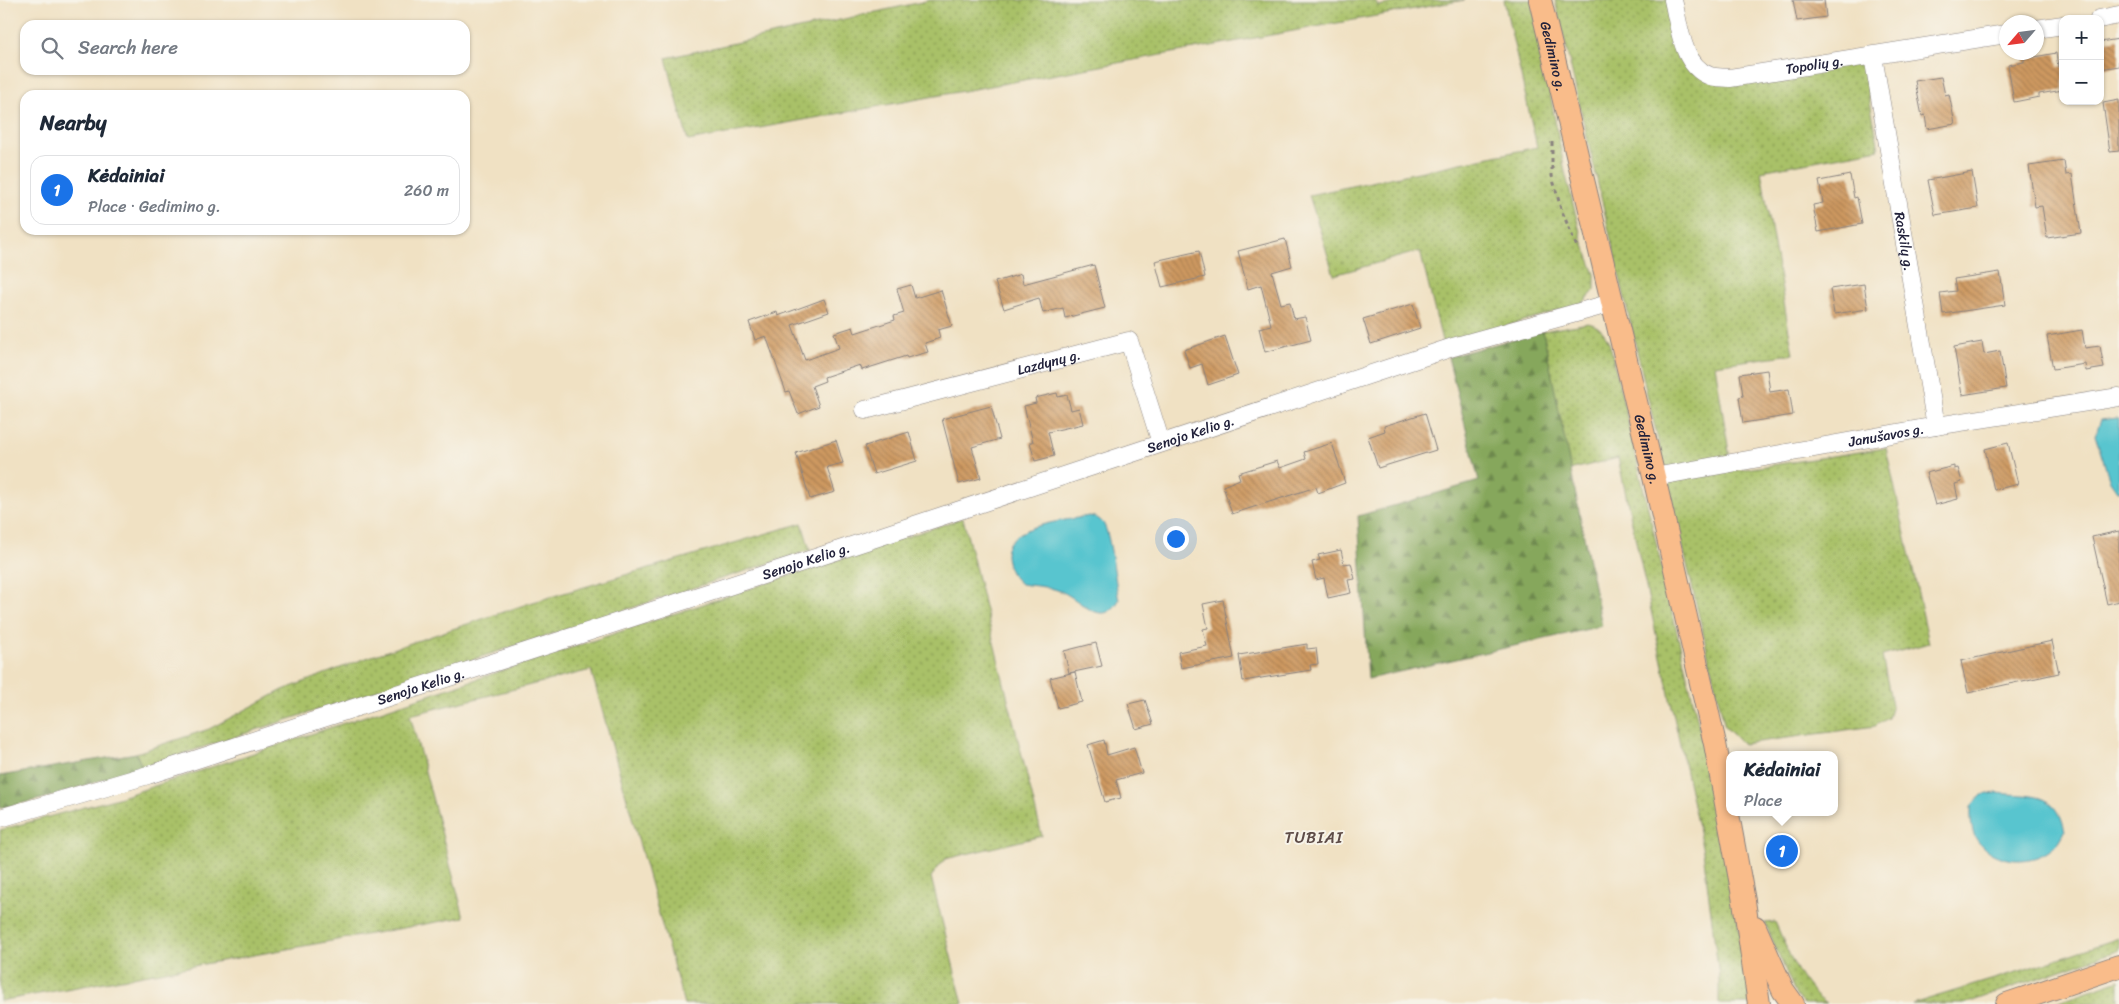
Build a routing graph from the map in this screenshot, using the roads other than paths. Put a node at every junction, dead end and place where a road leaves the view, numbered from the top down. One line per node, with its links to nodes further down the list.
1 (1540, 0): 9 (main road, Gedimino g.)
2 (1674, 0): 8 (street, Topolių g.)
3 (2119, 15): 4 (street)
4 (2104, 18)
5 (2059, 26): 6 (street)
6 (2044, 28)
7 (1999, 35): 8 (street, Topolių g.)
8 (1873, 56): 12 (street, Raskilų g.)
9 (1612, 303): 13 (street, Senojo Kelio g.); 14 (main road, Gedimino g.)
10 (2119, 397): 12 (street, Janušavos g.)
11 (865, 410): 13 (street, Lazdynų g.)
12 (1936, 426): 14 (street, Janušavos g.)
13 (1161, 443): 17 (street, Senojo Kelio g.)
14 (1654, 477): 15 (main road, Gedimino g.)
15 (1726, 804)
16 (1728, 816): 18 (main road, Gedimino g.)
17 (0, 818)
18 (1744, 901): 20 (main road); 21 (main road)
19 (2119, 966): 22 (main road)
20 (1759, 1004)
21 (1793, 1004)
22 (2007, 1004)

